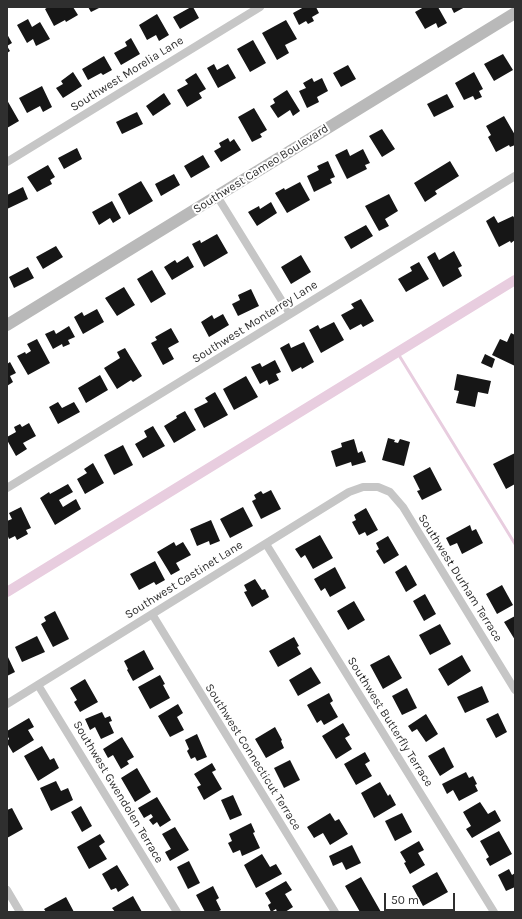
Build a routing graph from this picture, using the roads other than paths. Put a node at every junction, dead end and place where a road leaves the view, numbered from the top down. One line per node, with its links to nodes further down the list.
1 (260, 7): 3 (street, Southwest Morelia Lane)
2 (515, 12): 5 (street, Southwest Cameo Boulevard)
3 (7, 162)
4 (515, 176): 6 (street, Southwest Monterrey Lane)
5 (218, 196): 6 (street); 7 (street, Southwest Cameo Boulevard)
6 (290, 314): 9 (street, Southwest Monterrey Lane)
7 (7, 325)
8 (378, 487): 10 (street, Southwest Castinet Lane); 13 (street, Southwest Durham Terrace)
9 (7, 488)
10 (266, 544): 11 (street, Southwest Castinet Lane); 19 (street, Southwest Butterfly Terrace)
11 (152, 614): 12 (street, Southwest Castinet Lane); 18 (street, Southwest Connecticut Terrace)
12 (38, 685): 14 (street, Southwest Castinet Lane); 17 (street, Southwest Gwendolen Terrace)
13 (515, 690)
14 (7, 704)
15 (7, 890): 16 (street)
16 (20, 912)
17 (177, 912)
18 (335, 912)
19 (494, 912)

